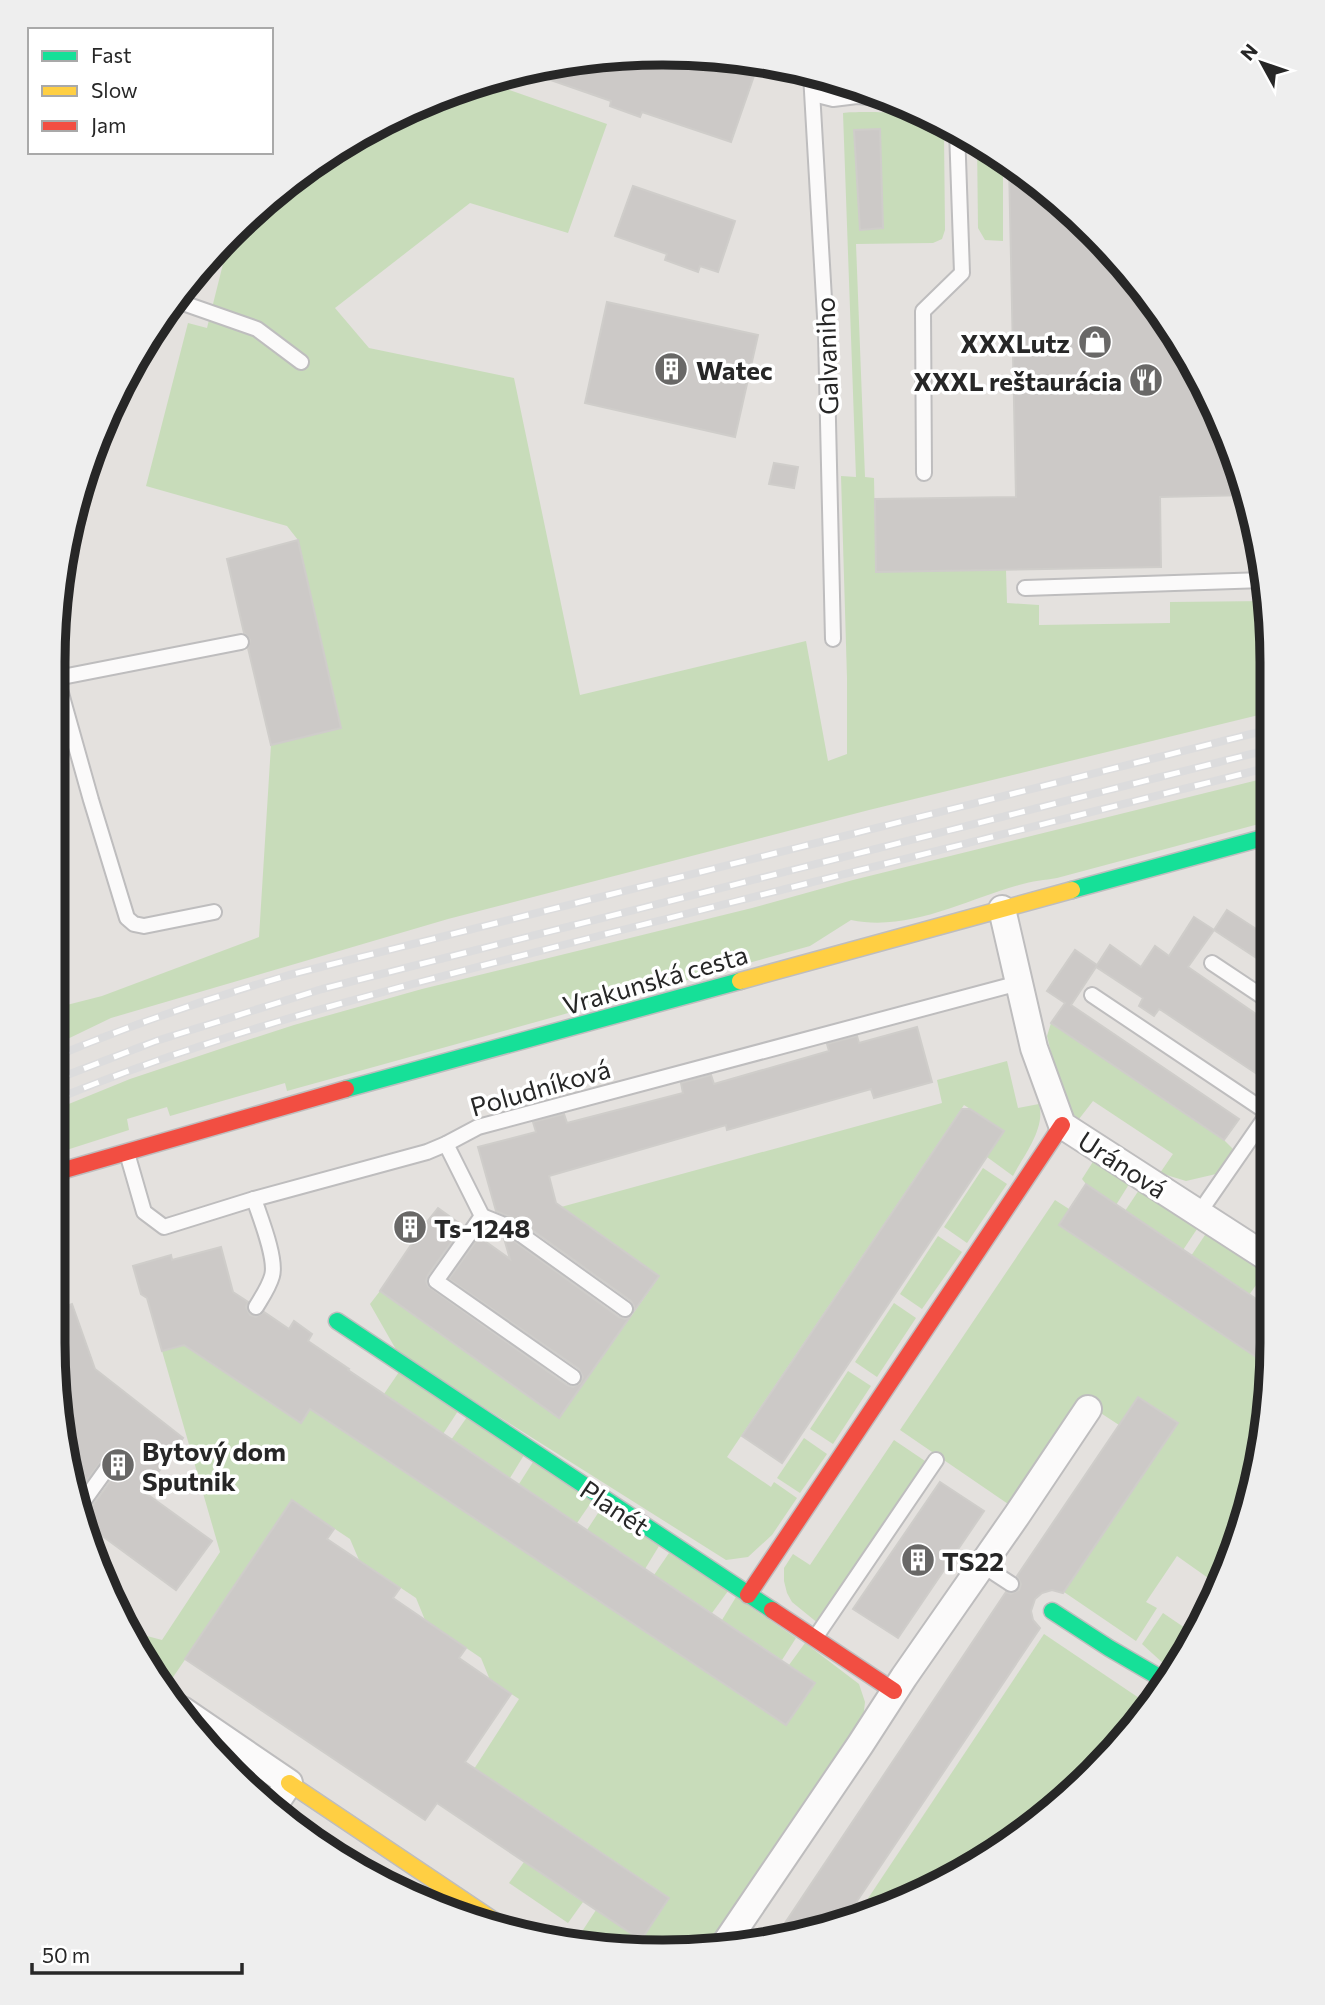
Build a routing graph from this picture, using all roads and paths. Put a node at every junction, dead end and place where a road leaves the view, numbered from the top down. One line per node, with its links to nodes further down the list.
1 (812, 84): 2 (lane, Galvaniho)
2 (813, 94): 3 (lane); 10 (lane, Galvaniho)
3 (855, 96)
4 (957, 143): 7 (lane)
5 (185, 304): 6 (lane)
6 (301, 362)
7 (924, 473)
8 (1254, 580): 9 (lane)
9 (1026, 589)
10 (833, 639)
11 (241, 642): 12 (lane)
12 (65, 677)
13 (65, 708): 16 (lane)
14 (1260, 839): 15 (street, Vrakunská cesta)
15 (1002, 909): 18 (street, Uránová); 25 (street, Vrakunská cesta)
16 (214, 912)
17 (1212, 962): 20 (lane)
18 (1019, 983): 23 (street, Uránová); 24 (lane, Poludníková)
19 (1092, 995): 21 (lane)
20 (1260, 995)
21 (1260, 1107)
22 (1260, 1124): 28 (lane)
23 (1062, 1125): 28 (street, Uránová); 41 (street)
24 (446, 1144): 27 (lane, Poludníková); 29 (lane)
25 (126, 1152): 26 (street, Vrakunská cesta); 27 (lane, Poludníková)
26 (65, 1170)
27 (254, 1199): 31 (lane)
28 (1199, 1213): 30 (street, Uránová)
29 (482, 1216): 32 (lane); 34 (lane)
30 (1260, 1253)
31 (256, 1307)
32 (625, 1309)
33 (337, 1321): 41 (street, Planét)
34 (573, 1377)
35 (1088, 1409): 39 (street)
36 (936, 1460): 43 (lane)
37 (111, 1463): 38 (lane)
38 (85, 1498)
39 (982, 1565): 40 (lane); 45 (street)
40 (1011, 1584)
41 (748, 1595): 43 (street, Planét)
42 (1052, 1611): 44 (street)
43 (814, 1639): 45 (street, Planét)
44 (1159, 1677)
45 (894, 1692): 50 (street)
46 (203, 1724): 47 (street)
47 (289, 1783): 48 (street); 49 (street)
48 (278, 1800)
49 (482, 1912)
50 (730, 1936)

